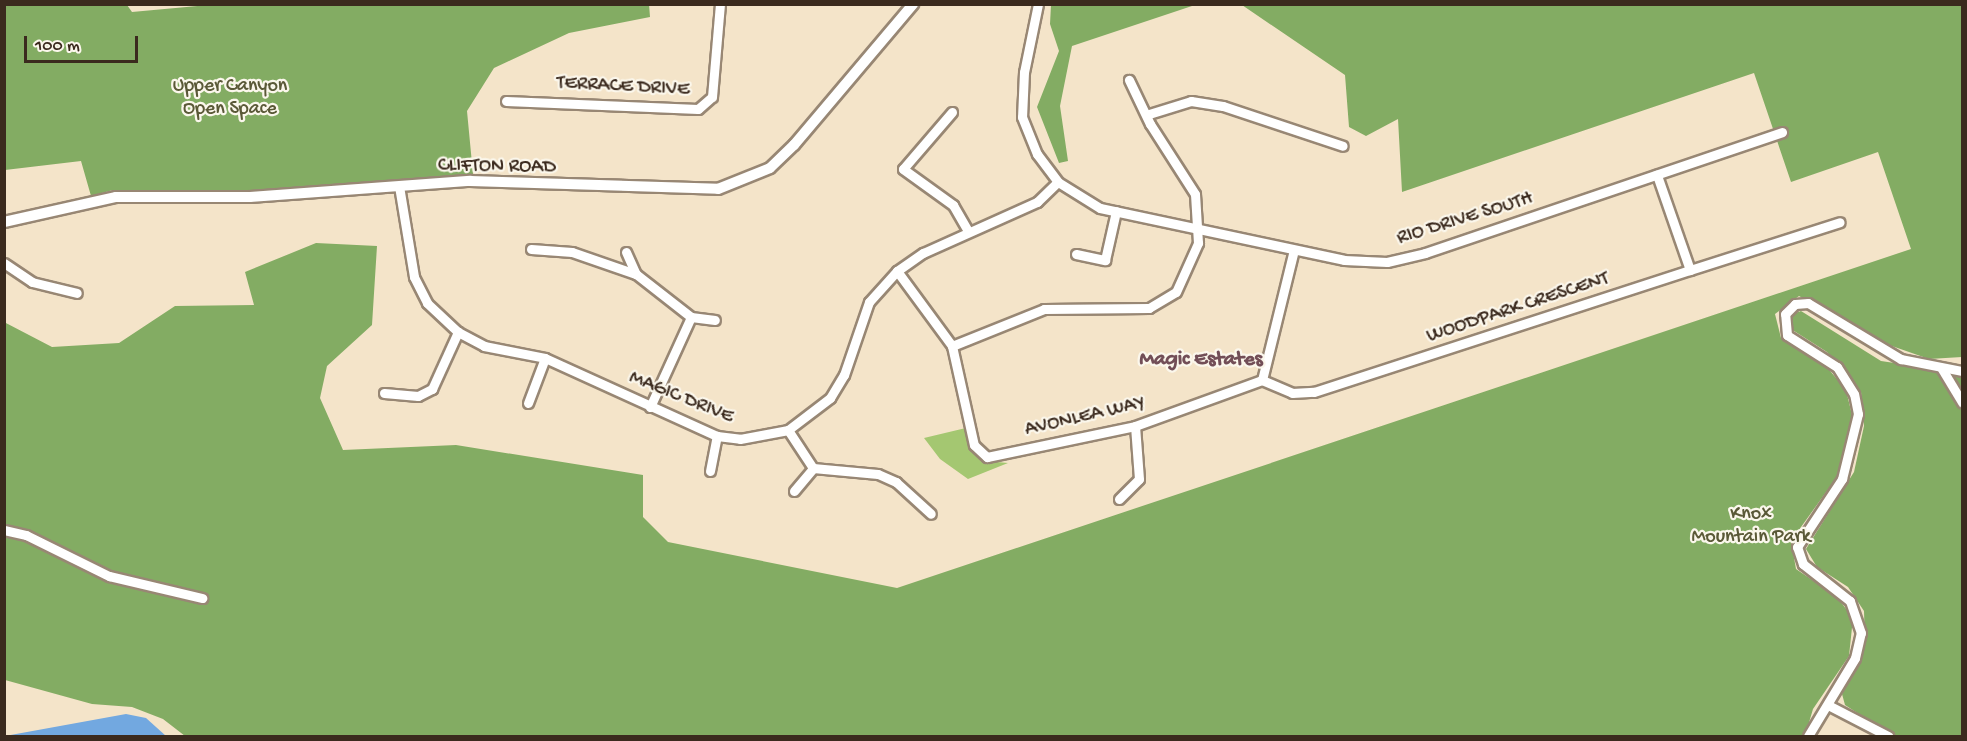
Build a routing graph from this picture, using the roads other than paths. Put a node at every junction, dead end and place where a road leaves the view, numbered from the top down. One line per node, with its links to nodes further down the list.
1 (720, 4): 5 (street, TERRACE DRIVE)
2 (914, 4): 12 (street, CLIFTON ROAD)
3 (1038, 4): 11 (street, RIO DRIVE SOUTH)
4 (1130, 80): 7 (street)
5 (506, 101)
6 (952, 112): 17 (street)
7 (1149, 114): 9 (street); 16 (street)
8 (1782, 132): 10 (street, RIO DRIVE SOUTH)
9 (1343, 146)
10 (1657, 176): 19 (street, RIO DRIVE SOUTH); 23 (street)
11 (1058, 182): 13 (street, RIO DRIVE SOUTH); 17 (street, MAGIC DRIVE)
12 (399, 186): 14 (street, CLIFTON ROAD); 29 (street, MAGIC DRIVE)
13 (1116, 211): 16 (street, RIO DRIVE SOUTH); 21 (street)
14 (4, 222)
15 (1840, 222): 23 (street, WOODPARK CRESCENT)
16 (1198, 229): 19 (street, RIO DRIVE SOUTH); 30 (street)
17 (968, 231): 24 (street, MAGIC DRIVE)
18 (531, 249): 25 (street)
19 (1293, 250): 34 (street)
20 (626, 252): 25 (street)
21 (1076, 254)
22 (4, 263): 26 (street)
23 (1690, 270): 34 (street, WOODPARK CRESCENT)
24 (897, 271): 30 (street, AVONLEA WAY); 40 (street, MAGIC DRIVE)
25 (636, 274): 27 (street)
26 (77, 292)
27 (691, 317): 28 (street); 38 (street)
28 (715, 320)
29 (458, 332): 31 (street, MAGIC DRIVE); 35 (street)
30 (952, 346): 39 (street, AVONLEA WAY)
31 (545, 358): 37 (street); 38 (street, MAGIC DRIVE)
32 (1942, 369): 33 (street); 36 (street); 49 (street)
33 (1962, 371)
34 (1262, 381): 39 (street, AVONLEA WAY)
35 (384, 393)
36 (1962, 402)
37 (528, 403)
38 (650, 407): 41 (street, MAGIC DRIVE)
39 (1135, 426): 45 (street)
40 (788, 429): 41 (street, MAGIC DRIVE); 42 (street)
41 (717, 436): 43 (street)
42 (813, 468): 44 (street); 46 (street)
43 (710, 471)
44 (794, 491)
45 (1119, 499)
46 (931, 514)
47 (4, 530): 48 (street)
48 (201, 598)
49 (1828, 705): 50 (street); 51 (street)
50 (1808, 736)
51 (1888, 736)

